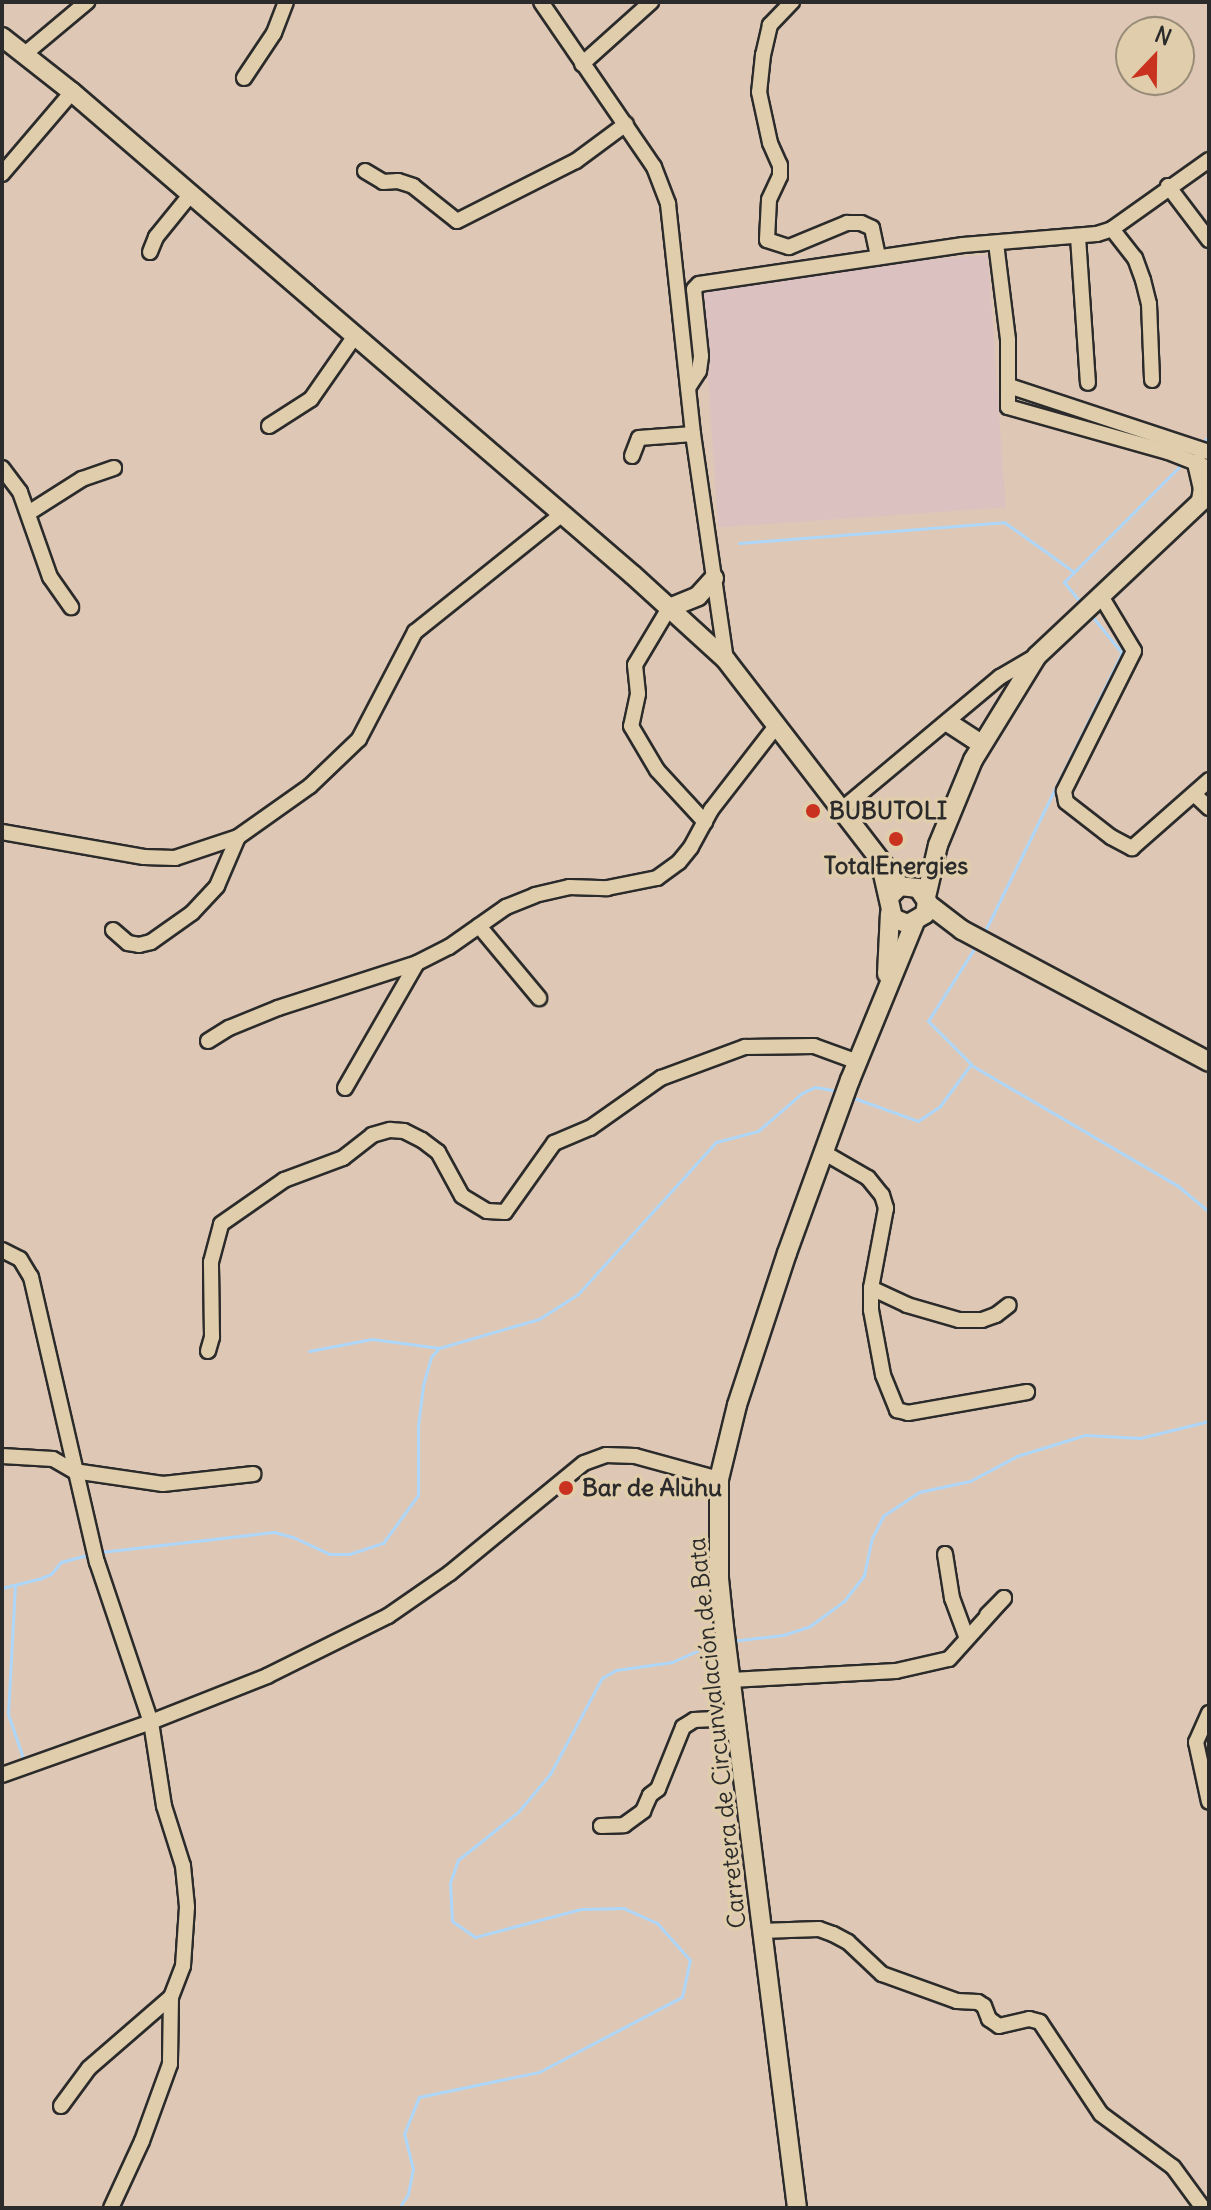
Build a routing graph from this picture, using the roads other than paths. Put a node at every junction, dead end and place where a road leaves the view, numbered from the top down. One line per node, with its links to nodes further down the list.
1 (87, 2): 7 (street)
2 (286, 2): 9 (street)
3 (541, 2): 8 (street)
4 (651, 2): 8 (street)
5 (792, 2): 22 (street)
6 (2, 37): 7 (main road)
7 (26, 53): 10 (main road)
8 (582, 64): 11 (street)
9 (244, 78)
10 (72, 92): 14 (street); 16 (main road)
11 (626, 124): 13 (street); 27 (street)
12 (1209, 160): 15 (street)
13 (365, 171)
14 (2, 174)
15 (1168, 186): 17 (street); 19 (street)
16 (190, 195): 21 (street); 23 (main road)
17 (1112, 229): 18 (street); 24 (street)
18 (1078, 237): 20 (street); 25 (street)
19 (1209, 240)
20 (996, 243): 22 (street); 26 (street)
21 (150, 252)
22 (878, 257): 27 (street)
23 (355, 336): 28 (street); 36 (main road)
24 (1152, 380)
25 (1088, 383)
26 (1009, 386): 31 (street); 31 (street)
27 (688, 389): 29 (street)
28 (269, 426)
29 (693, 434): 30 (street); 37 (street)
30 (632, 456)
31 (1202, 461): 34 (main road)
32 (2, 468): 35 (street)
33 (114, 468): 35 (street)
34 (1206, 501): 38 (main road)
35 (30, 512): 39 (street)
36 (561, 515): 40 (main road); 52 (street)
37 (714, 578): 40 (main road); 42 (street)
38 (1101, 596): 41 (main road); 47 (street)
39 (71, 607)
40 (669, 608): 42 (main road); 50 (street)
41 (1037, 656): 43 (street); 45 (main road)
42 (726, 660): 44 (main road)
43 (949, 723): 45 (main road); 49 (street)
44 (777, 725): 49 (main road); 50 (street)
45 (981, 744): 53 (main road)
46 (1209, 780): 47 (street)
47 (1195, 795): 48 (street)
48 (1209, 808)
49 (842, 809): 54 (main road)
50 (705, 822): 57 (street)
51 (2, 832): 52 (street)
52 (238, 837): 58 (street)
53 (938, 845): 54 (main road); 55 (main road)
54 (897, 895): 55 (main road); 56 (main road); 61 (main road, Carretera de Circunvalación de Bata)
55 (927, 901): 56 (main road, Carretera de Circunvalación de Bata); 59 (main road)
56 (916, 923): 59 (main road); 61 (main road, Carretera de Circunvalación de Bata)
57 (479, 926): 60 (street); 62 (street)
58 (113, 930)
59 (966, 932): 65 (main road)
60 (417, 963): 63 (street); 66 (street)
61 (887, 991): 64 (main road, Carretera de Circunvalación de Bata)
62 (539, 998)
63 (208, 1041)
64 (858, 1062): 67 (main road, Carretera de Circunvalación de Bata); 71 (street)
65 (1209, 1062)
66 (345, 1088)
67 (823, 1152): 69 (street); 76 (main road, Carretera de Circunvalación de Bata)
68 (2, 1250): 74 (street)
69 (871, 1288): 70 (street); 72 (street)
70 (1009, 1305)
71 (208, 1351)
72 (1027, 1392)
73 (2, 1456): 74 (street)
74 (74, 1471): 75 (street); 83 (street)
75 (253, 1474)
76 (719, 1479): 80 (main road, Carretera de Circunvalación de Bata); 83 (street)
77 (945, 1554): 79 (street)
78 (987, 1615): 79 (street)
79 (966, 1636): 80 (street)
80 (731, 1680): 82 (main road, Carretera de Circunvalación de Bata)
81 (1209, 1713): 85 (street)
82 (736, 1718): 86 (street); 87 (main road, Carretera de Circunvalación de Bata)
83 (151, 1722): 84 (street); 88 (street)
84 (2, 1775)
85 (1209, 1802)
86 (601, 1826)
87 (761, 1931): 91 (main road, Carretera de Circunvalación de Bata); 92 (street)
88 (171, 1997): 89 (street); 90 (street)
89 (61, 2106)
90 (111, 2208)
91 (797, 2208)
92 (1203, 2208)

